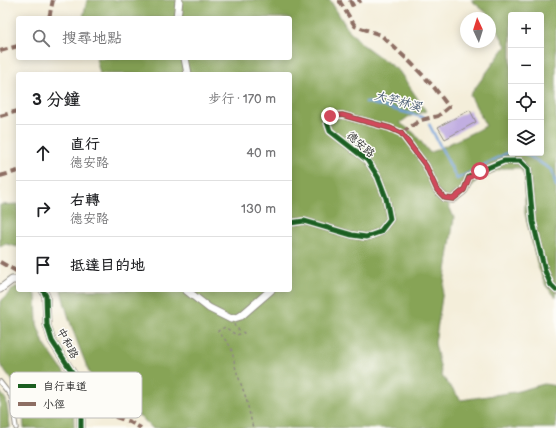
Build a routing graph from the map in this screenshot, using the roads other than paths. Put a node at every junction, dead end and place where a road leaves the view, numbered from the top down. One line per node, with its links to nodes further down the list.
1 (179, 0): 2 (street)
2 (177, 16)
3 (184, 60): 4 (street)
4 (188, 72)
5 (292, 224): 8 (street, 德安路)
6 (16, 280): 7 (street)
7 (0, 289)
8 (556, 290)
9 (45, 292): 12 (street, 中和路)
10 (189, 292): 11 (street)
11 (269, 292)
12 (72, 372)
13 (0, 382): 14 (lane)
14 (10, 395)
15 (14, 418): 16 (lane)
16 (16, 428)

